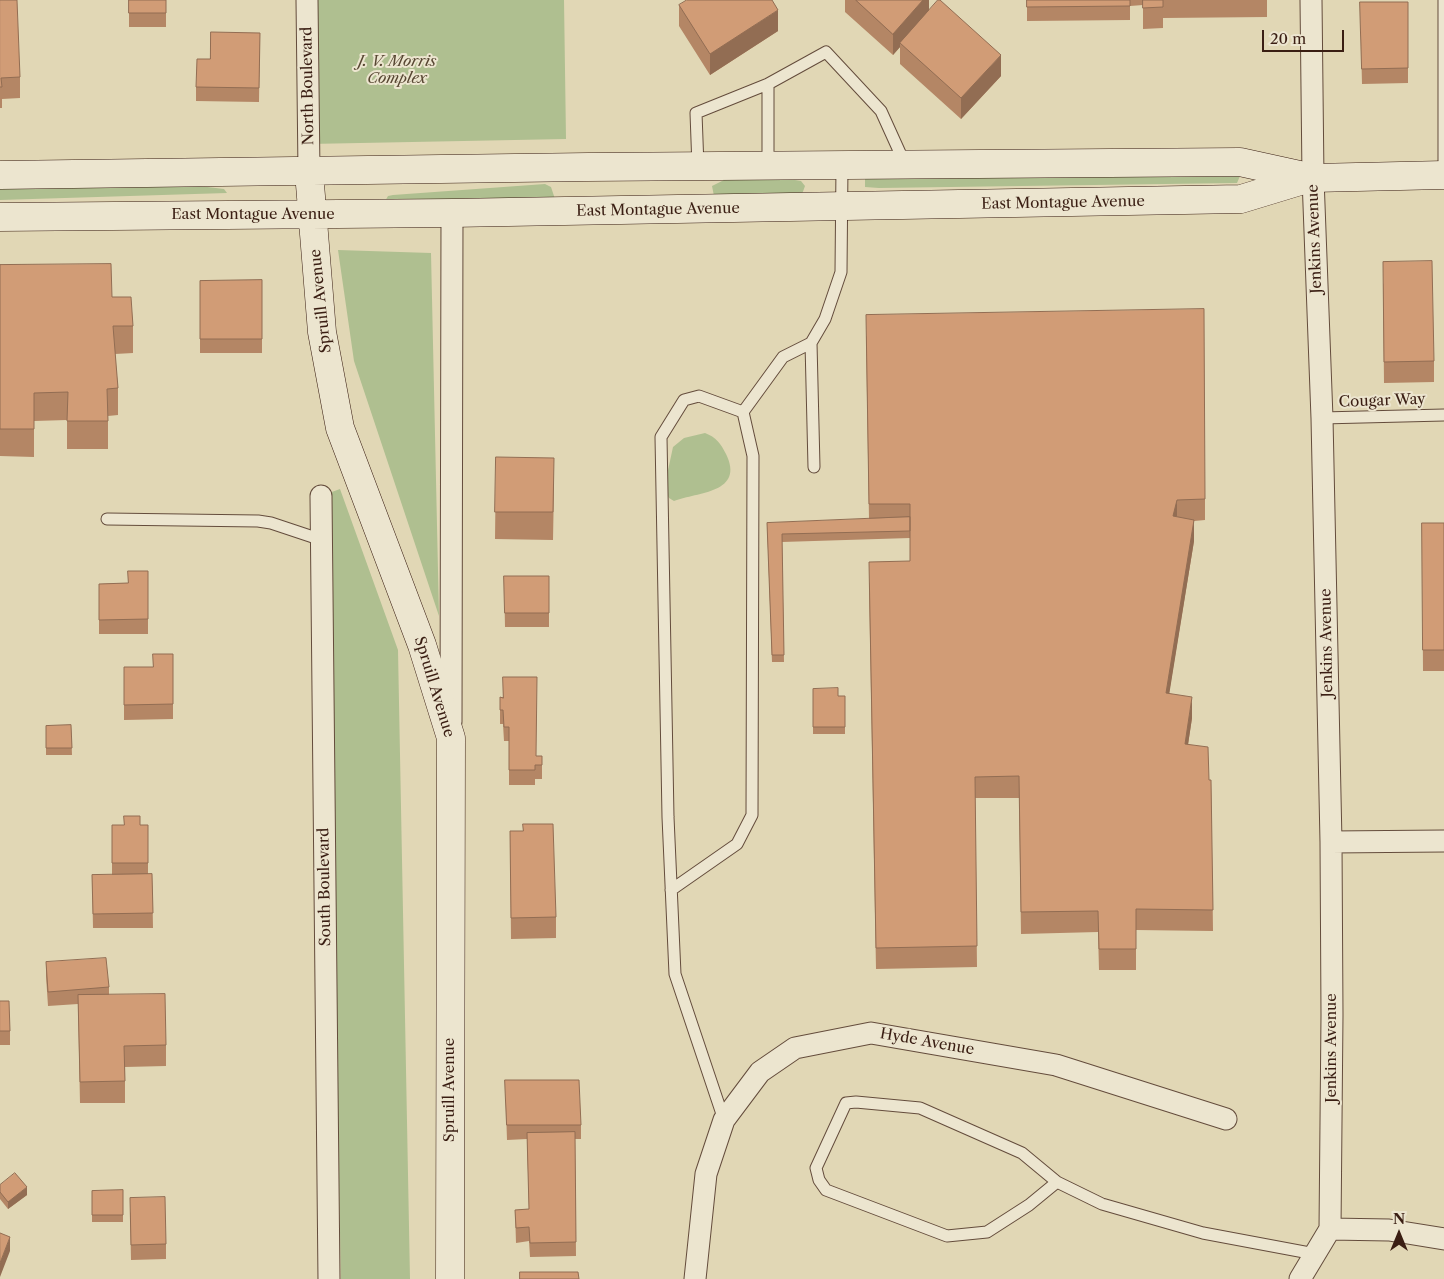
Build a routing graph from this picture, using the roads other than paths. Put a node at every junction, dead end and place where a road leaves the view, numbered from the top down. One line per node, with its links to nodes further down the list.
1 (307, 0): 9 (street, North Boulevard)
2 (1311, 0): 12 (street, Jenkins Avenue)
3 (1444, 0): 11 (lane)
4 (768, 84): 5 (lane); 6 (lane); 7 (lane)
5 (906, 165): 8 (street, East Montague Avenue); 12 (street, East Montague Avenue)
6 (698, 166): 7 (street, East Montague Avenue); 9 (street, East Montague Avenue)
7 (768, 166): 8 (street, East Montague Avenue)
8 (842, 166): 13 (lane)
9 (310, 172): 10 (street, East Montague Avenue); 15 (street, Spruill Avenue)
10 (0, 175)
11 (1444, 175): 12 (street, East Montague Avenue)
12 (1313, 178): 13 (street, East Montague Avenue); 20 (street, Jenkins Avenue)
13 (842, 207): 14 (street, East Montague Avenue); 17 (lane)
14 (452, 213): 15 (street, East Montague Avenue); 25 (street)
15 (312, 215): 16 (street, East Montague Avenue); 25 (street, Spruill Avenue)
16 (0, 217)
17 (811, 343): 18 (lane); 21 (lane)
18 (743, 412): 28 (lane); 28 (lane)
19 (1444, 414): 20 (lane, Cougar Way)
20 (1322, 418): 27 (street, Jenkins Avenue)
21 (814, 467)
22 (322, 496): 24 (street, South Boulevard)
23 (107, 519): 24 (lane)
24 (322, 540): 35 (street, South Boulevard)
25 (451, 738): 36 (street, Spruill Avenue)
26 (1444, 841): 27 (street)
27 (1331, 842): 32 (street, Jenkins Avenue)
28 (671, 890): 30 (lane)
29 (1226, 1119): 30 (street, Hyde Avenue)
30 (724, 1120): 37 (street, Hyde Avenue)
31 (1057, 1182): 31 (lane); 34 (lane)
32 (1330, 1229): 33 (street); 34 (street)
33 (1444, 1239)
34 (1315, 1254): 38 (street)
35 (329, 1279)
36 (450, 1279)
37 (695, 1279)
38 (1300, 1279)

